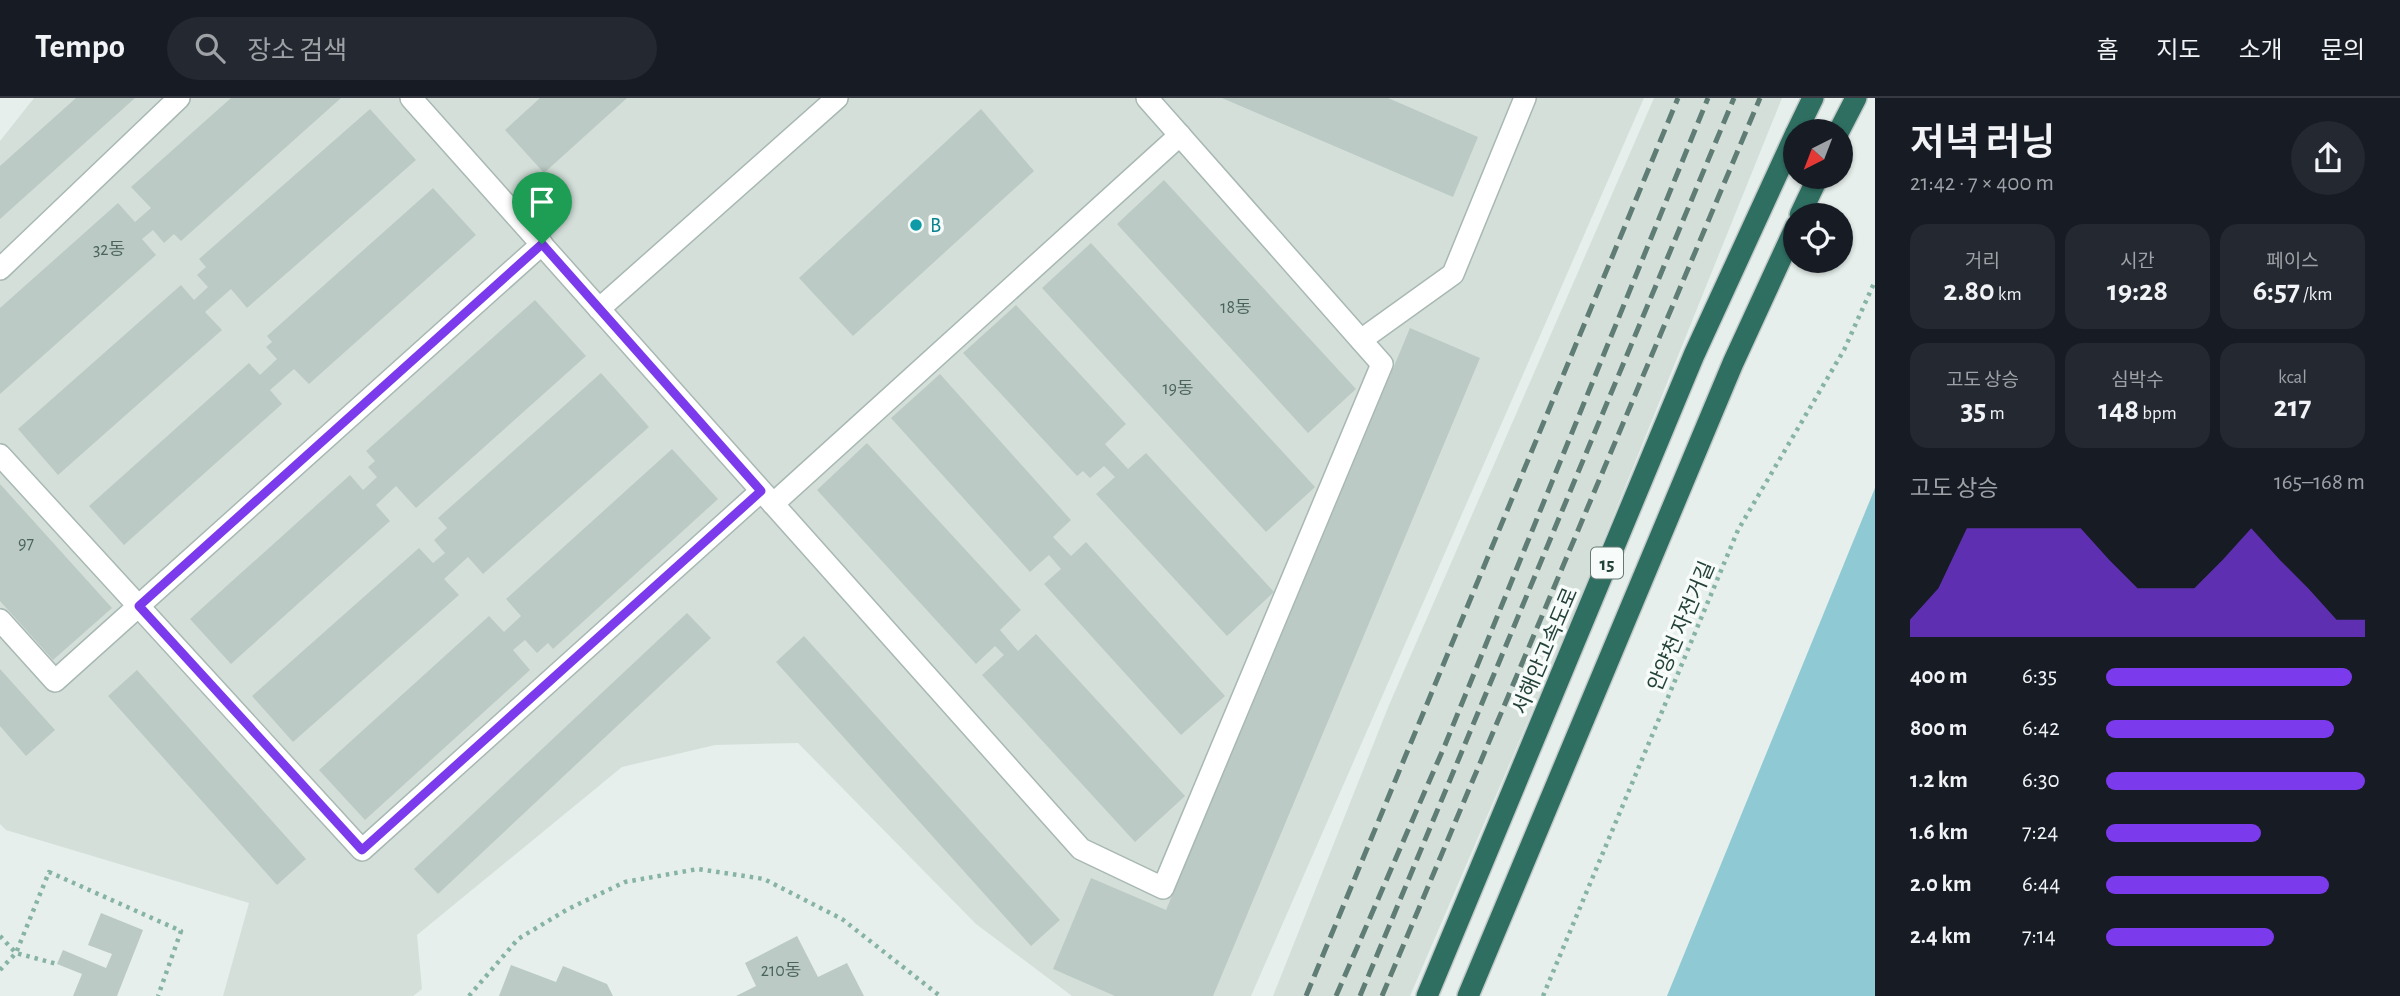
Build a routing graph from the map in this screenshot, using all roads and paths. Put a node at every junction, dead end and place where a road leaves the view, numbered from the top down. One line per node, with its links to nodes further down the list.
1 (179, 98): 14 (street)
2 (411, 98): 12 (street)
3 (837, 98): 16 (street)
4 (1147, 98): 10 (street)
5 (1525, 98): 17 (street)
6 (1813, 98): 8 (highway, 서해안고속도로 / 15)
7 (1856, 98): 9 (highway)
8 (1802, 119)
9 (1845, 119)
10 (1180, 135): 17 (street); 19 (street)
11 (1783, 160): 29 (highway, 서해안고속도로 / 15)
12 (542, 244): 16 (street); 20 (street)
13 (1783, 254): 30 (highway, 15)
14 (0, 269)
15 (1875, 281): 31 (path, 안양천 자전거길)
16 (599, 309): 19 (street)
17 (1361, 340): 19 (street)
18 (0, 455): 20 (street)
19 (767, 497): 20 (street)
20 (139, 606): 21 (street)
21 (0, 620)
22 (0, 936): 23 (path)
23 (16, 953): 24 (path); 25 (path); 26 (path)
24 (57, 964)
25 (0, 970)
26 (158, 996)
27 (469, 996): 28 (path)
28 (940, 996)
29 (1427, 996)
30 (1468, 996)
31 (1543, 996)

